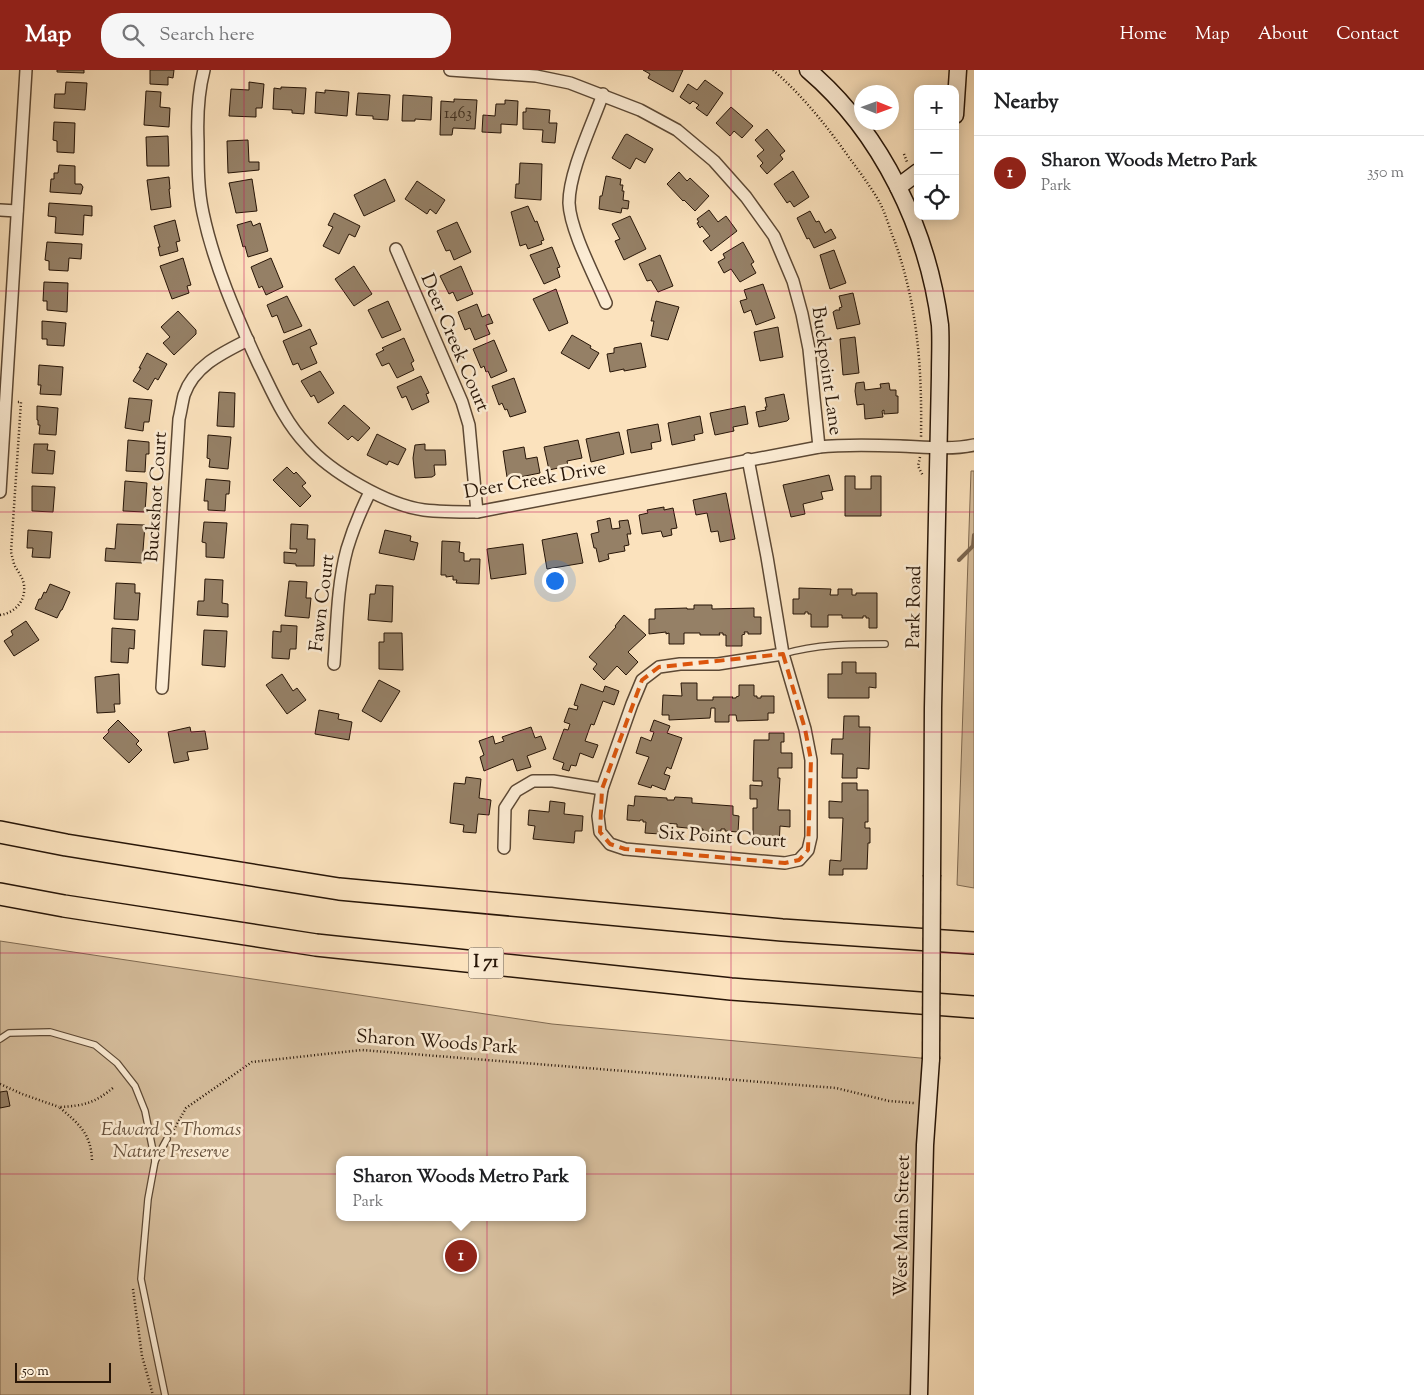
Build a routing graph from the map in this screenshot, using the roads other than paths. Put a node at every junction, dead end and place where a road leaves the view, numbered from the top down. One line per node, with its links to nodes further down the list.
1 (26, 70): 11 (street)
2 (204, 70): 14 (street, Deer Creek Drive)
3 (450, 70): 7 (street, Buckpoint Lane)
4 (808, 70): 9 (main road, Park Road)
5 (958, 70): 6 (main road)
6 (957, 85)
7 (603, 94): 13 (street); 17 (street, Buckpoint Lane)
8 (912, 167): 9 (main road)
9 (898, 187): 18 (main road, Park Road)
10 (0, 210): 11 (street)
11 (17, 211): 15 (street)
12 (396, 249): 22 (street, Deer Creek Court)
13 (606, 303)
14 (248, 340): 21 (street, Deer Creek Drive); 26 (street, Buckshot Court)
15 (3, 386): 20 (street)
16 (974, 445): 18 (street, Deer Creek Drive)
17 (819, 447): 18 (street, Deer Creek Drive); 19 (street, Deer Creek Drive)
18 (938, 448): 34 (main road, Park Road, bridge)
19 (748, 459): 22 (street, Deer Creek Drive); 24 (street, Six Point Court)
20 (0, 492)
21 (370, 492): 22 (street, Deer Creek Drive); 25 (street, Fawn Court)
22 (476, 512)
23 (885, 644): 24 (lane)
24 (783, 654): 27 (street); 27 (street, Six Point Court)
25 (334, 664)
26 (162, 688)
27 (602, 789): 29 (street)
28 (0, 832): 31 (highway)
29 (504, 848)
30 (0, 894): 32 (highway, I 71)
31 (974, 943)
32 (974, 1007)
33 (0, 1039): 36 (lane)
34 (932, 1059): 38 (main road, West Main Street)
35 (167, 1139): 36 (lane)
36 (155, 1162): 37 (lane)
37 (165, 1395)
38 (920, 1395)

